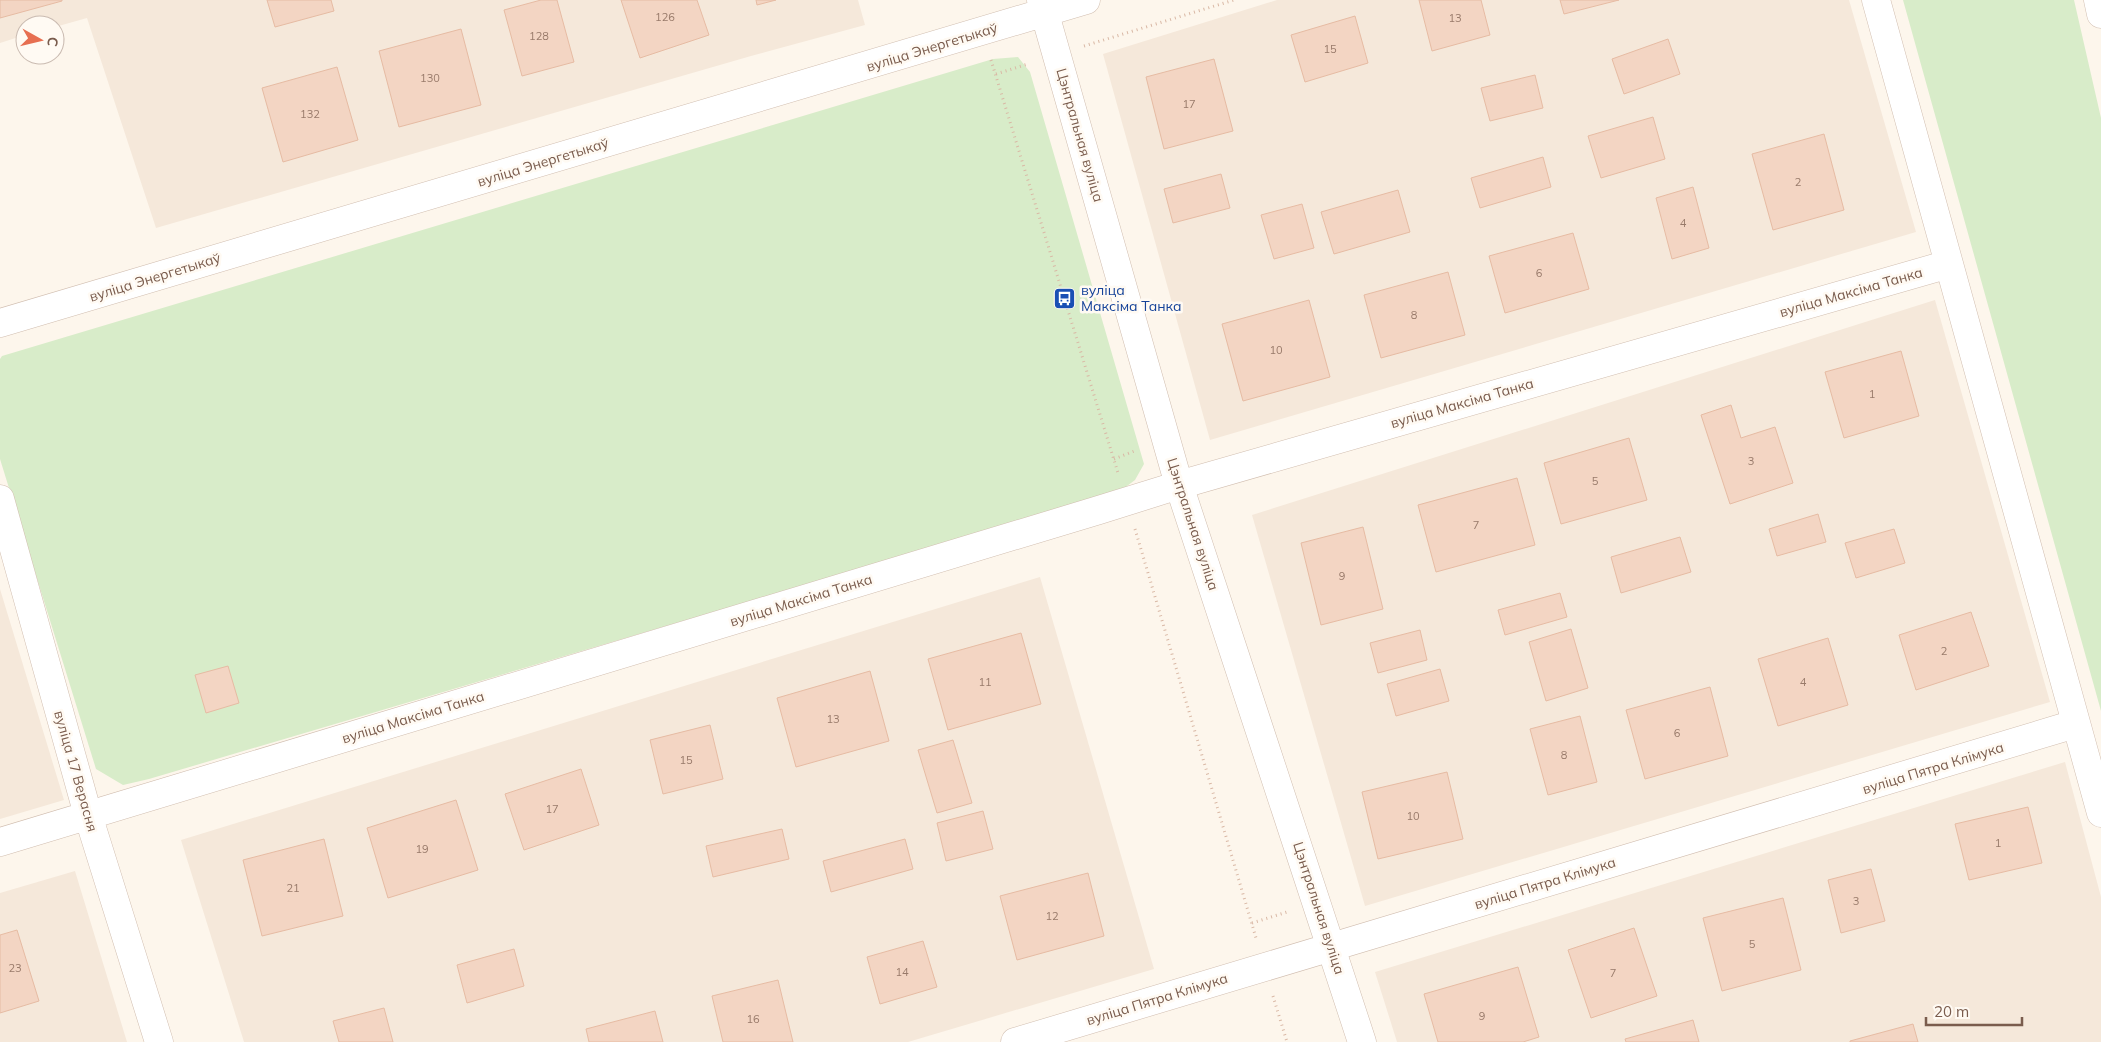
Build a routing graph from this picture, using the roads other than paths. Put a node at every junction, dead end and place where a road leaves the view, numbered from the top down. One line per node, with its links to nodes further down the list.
1 (1086, 0): 4 (street, вуліца Энергетыкаў)
2 (1876, 0): 6 (street)
3 (2098, 0): 5 (street)
4 (1043, 7): 7 (street, вуліца Энергетыкаў); 8 (street, Цэнтральная вуліца)
5 (2101, 14)
6 (1949, 264): 8 (street, вуліца Максіма Танка); 10 (street)
7 (0, 323)
8 (1179, 484): 12 (street, вуліца Максіма Танка); 14 (street, Цэнтральная вуліца)
9 (0, 499): 12 (street, вуліца 17 Верасня)
10 (2075, 724): 11 (street); 14 (street, вуліца Пятра Клімука)
11 (2101, 813)
12 (88, 815): 13 (street, вуліца Максіма Танка); 15 (street, вуліца 17 Верасня)
13 (0, 842)
14 (1332, 947): 16 (street, вуліца Пятра Клімука); 17 (street, Цэнтральная вуліца)
15 (159, 1042)
16 (1015, 1042)
17 (1362, 1042)

